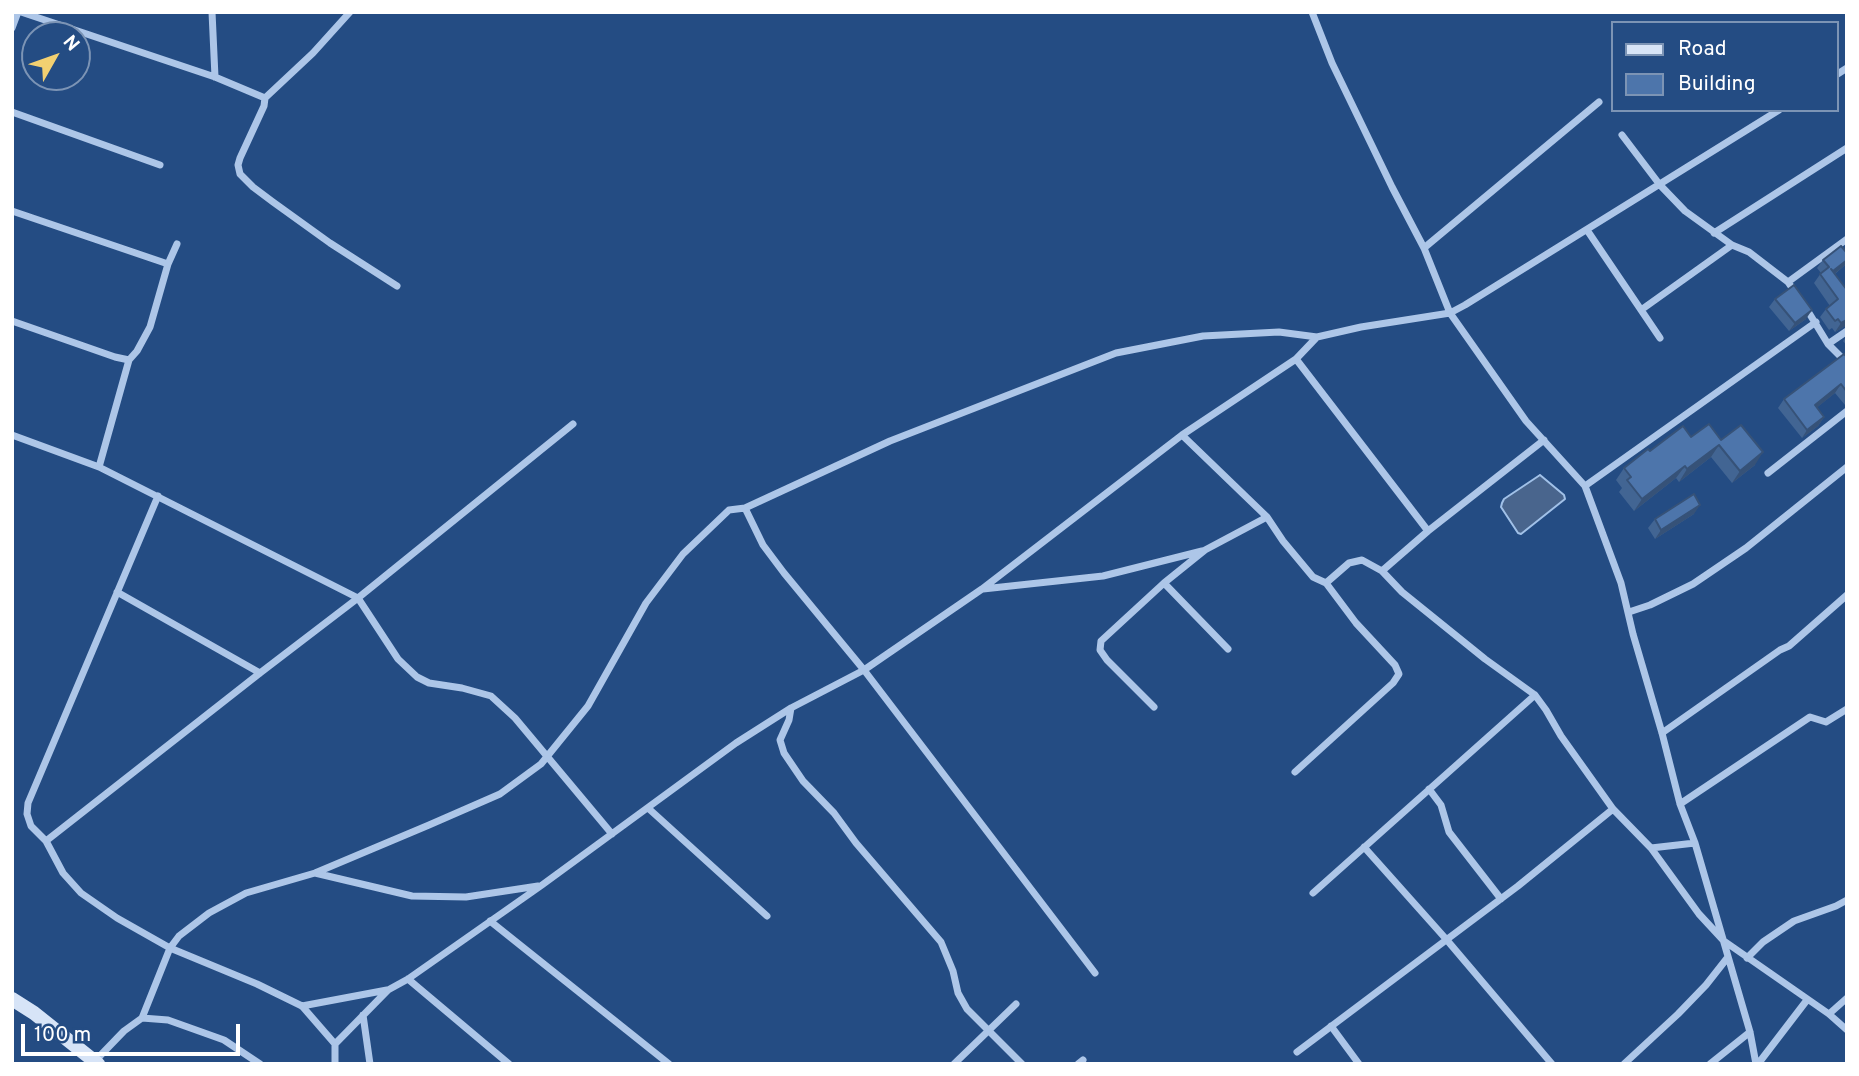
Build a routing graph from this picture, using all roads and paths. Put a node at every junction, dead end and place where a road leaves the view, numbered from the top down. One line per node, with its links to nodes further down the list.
1 (212, 12): 6 (street)
2 (350, 12): 7 (street)
3 (1312, 12): 21 (street)
4 (25, 13): 5 (street); 6 (street)
5 (12, 28)
6 (215, 77): 7 (street)
7 (265, 98): 24 (street)
8 (1599, 102): 21 (street)
9 (12, 112): 13 (street)
10 (1776, 112): 14 (street)
11 (1622, 135): 14 (street)
12 (1847, 148): 17 (street)
13 (160, 165)
14 (1660, 185): 16 (street); 17 (street)
15 (12, 211): 22 (street)
16 (1587, 230): 25 (street); 26 (street)
17 (1714, 233): 20 (street)
18 (1847, 239): 23 (street)
19 (177, 244): 22 (street)
20 (1732, 245): 23 (street); 25 (street)
21 (1424, 248): 26 (street)
22 (168, 264): 34 (street)
23 (1788, 282): 28 (street)
24 (397, 286)
25 (1641, 310): 31 (street)
26 (1450, 313): 30 (street); 40 (street)
27 (12, 321): 34 (street)
28 (1816, 322): 32 (street); 44 (street)
29 (1847, 331): 32 (street)
30 (1317, 337): 33 (street); 46 (street)
31 (1660, 338)
32 (1828, 344): 35 (street)
33 (1296, 359): 39 (street); 48 (street)
34 (129, 360): 41 (street)
35 (1847, 363)
36 (1847, 411): 43 (street)
37 (573, 425): 56 (street)
38 (12, 435): 41 (street)
39 (1182, 435): 47 (street); 53 (street)
40 (1544, 440): 44 (street); 48 (street)
41 (99, 467): 45 (street)
42 (1847, 467): 57 (street)
43 (1768, 473)
44 (1585, 485): 57 (street)
45 (158, 496): 54 (street); 56 (street)
46 (745, 508): 59 (street); 66 (street)
47 (1267, 517): 49 (street); 52 (street)
48 (1428, 531): 50 (street)
49 (1205, 550): 51 (street); 53 (street)
50 (1382, 571): 52 (street); 61 (street)
51 (1164, 583): 58 (street); 62 (street)
52 (1326, 583): 67 (street)
53 (982, 589): 59 (street)
54 (117, 592): 60 (street); 73 (street)
55 (1847, 595): 65 (street)
56 (358, 598): 60 (street); 66 (street)
57 (1629, 612): 65 (street)
58 (1228, 649)
59 (864, 670): 63 (street); 89 (street)
60 (260, 673): 73 (street)
61 (1535, 695): 68 (street); 71 (street)
62 (1154, 707)
63 (791, 708): 70 (street); 102 (street)
64 (1847, 709): 69 (street)
65 (1662, 733): 69 (street)
66 (547, 757): 72 (street); 77 (street)
67 (1295, 772)
68 (1429, 789): 75 (street); 80 (street)
69 (1679, 804): 74 (street)
70 (648, 807): 72 (street); 82 (street)
71 (1613, 809): 76 (street); 80 (street)
72 (612, 834): 78 (street)
73 (46, 841): 86 (street)
74 (1695, 843): 76 (street); 85 (street)
75 (1364, 847): 79 (street); 84 (street)
76 (1651, 848): 85 (street)
77 (315, 873): 78 (street); 86 (street)
78 (542, 885): 83 (street)
79 (1313, 893)
80 (1501, 899): 84 (street)
81 (1847, 900): 88 (street)
82 (767, 916)
83 (490, 921): 90 (street); 111 (street)
84 (1446, 939): 100 (street); 115 (street)
85 (1724, 941): 87 (street); 88 (street)
86 (170, 948): 96 (street); 99 (street)
87 (1728, 957): 103 (street); 116 (street)
88 (1747, 958): 94 (street)
89 (1095, 973)
90 (408, 979): 91 (street); 110 (street)
91 (388, 990): 96 (street); 98 (street)
92 (1847, 998): 97 (street)
93 (12, 999): 106 (street)
94 (1807, 999): 97 (street); 118 (street)
95 (1016, 1004): 102 (street)
96 (302, 1006): 104 (street)
97 (1829, 1014): 101 (street)
98 (363, 1015): 104 (street); 109 (street)
99 (142, 1018): 106 (street); 107 (street)
100 (1331, 1026): 105 (street); 114 (street)
101 (1847, 1030)
102 (988, 1031): 112 (street); 113 (street)
103 (1750, 1032): 117 (street); 118 (street)
104 (335, 1044): 108 (street)
105 (1297, 1052)
106 (97, 1062)
107 (260, 1064)
108 (335, 1064)
109 (370, 1064)
110 (509, 1064)
111 (669, 1064)
112 (954, 1064)
113 (1022, 1064)
114 (1359, 1064)
115 (1552, 1064)
116 (1624, 1064)
117 (1710, 1064)
118 (1757, 1064)

